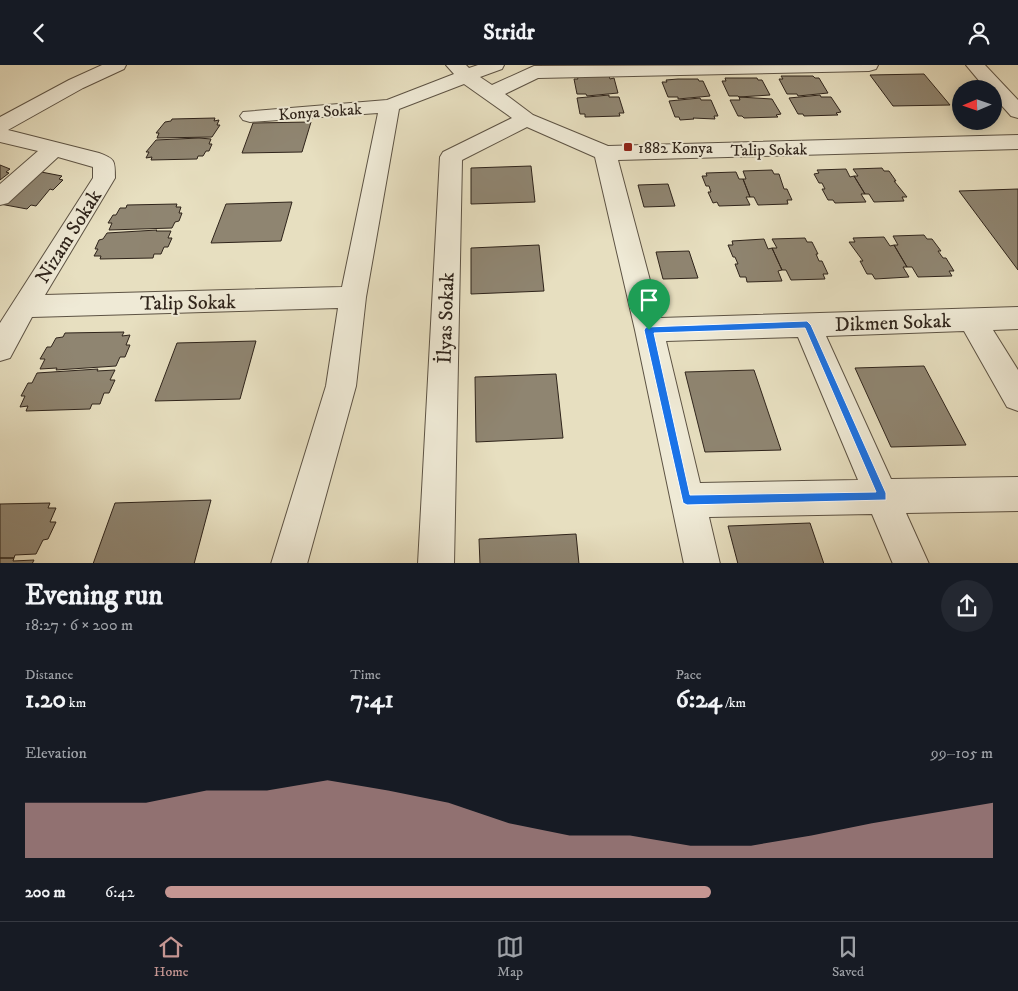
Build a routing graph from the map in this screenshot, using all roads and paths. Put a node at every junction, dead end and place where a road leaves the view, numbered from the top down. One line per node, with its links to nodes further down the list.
1 (117, 65): 11 (street)
2 (494, 65): 5 (street, Konya Sokak)
3 (869, 65): 6 (street)
4 (975, 65): 8 (street)
5 (461, 71): 6 (street, Talip Sokak); 7 (street, Konya Sokak)
6 (490, 94): 10 (street, Talip Sokak)
7 (390, 106): 9 (street, Konya Sokak); 17 (street)
8 (1018, 112)
9 (250, 116)
10 (526, 119): 15 (street, Talip Sokak); 29 (street, İlyas Sokak)
11 (0, 125)
12 (0, 135): 14 (street, Nizam Sokak)
13 (1018, 142): 15 (street, Talip Sokak)
14 (55, 148): 16 (street); 18 (street, Nizam Sokak)
15 (606, 153): 22 (street)
16 (0, 197)
17 (353, 297): 18 (street, Talip Sokak); 28 (street)
18 (24, 306): 23 (street, Nizam Sokak)
19 (1018, 318): 20 (street, Dikmen Sokak)
20 (971, 319): 21 (street, Dikmen Sokak); 24 (street)
21 (807, 325): 22 (street, Dikmen Sokak); 26 (street)
22 (649, 330): 27 (street)
23 (1, 346)
24 (1018, 397)
25 (1018, 494): 26 (street)
26 (883, 497): 27 (street); 31 (street)
27 (687, 500): 30 (street)
28 (289, 563)
29 (436, 563)
30 (702, 563)
31 (911, 563)

